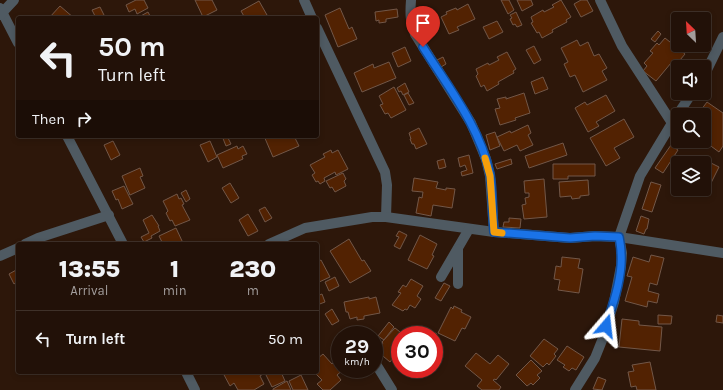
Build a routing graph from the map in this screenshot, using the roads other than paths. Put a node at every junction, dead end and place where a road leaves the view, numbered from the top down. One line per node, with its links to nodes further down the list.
1 (14, 0): 5 (street)
2 (304, 0): 6 (street)
3 (411, 0): 17 (street)
4 (600, 0): 11 (street)
5 (1, 12): 9 (street)
6 (311, 16)
7 (319, 32): 15 (street)
8 (723, 37): 10 (street)
9 (16, 39)
10 (711, 62)
11 (671, 121)
12 (671, 125): 18 (street)
13 (68, 138): 14 (street)
14 (109, 215): 19 (street); 20 (street)
15 (386, 217): 16 (street); 21 (street)
16 (469, 229): 17 (street); 23 (street)
17 (494, 232): 18 (street)
18 (619, 237): 24 (street); 32 (street)
19 (29, 242)
20 (122, 242)
21 (274, 242)
22 (16, 249): 25 (street)
23 (458, 249): 26 (street); 27 (street)
24 (723, 253)
25 (0, 256)
26 (441, 277)
27 (458, 284)
28 (187, 374): 30 (street)
29 (383, 376): 31 (street)
30 (195, 390)
31 (392, 390)
32 (575, 390)

